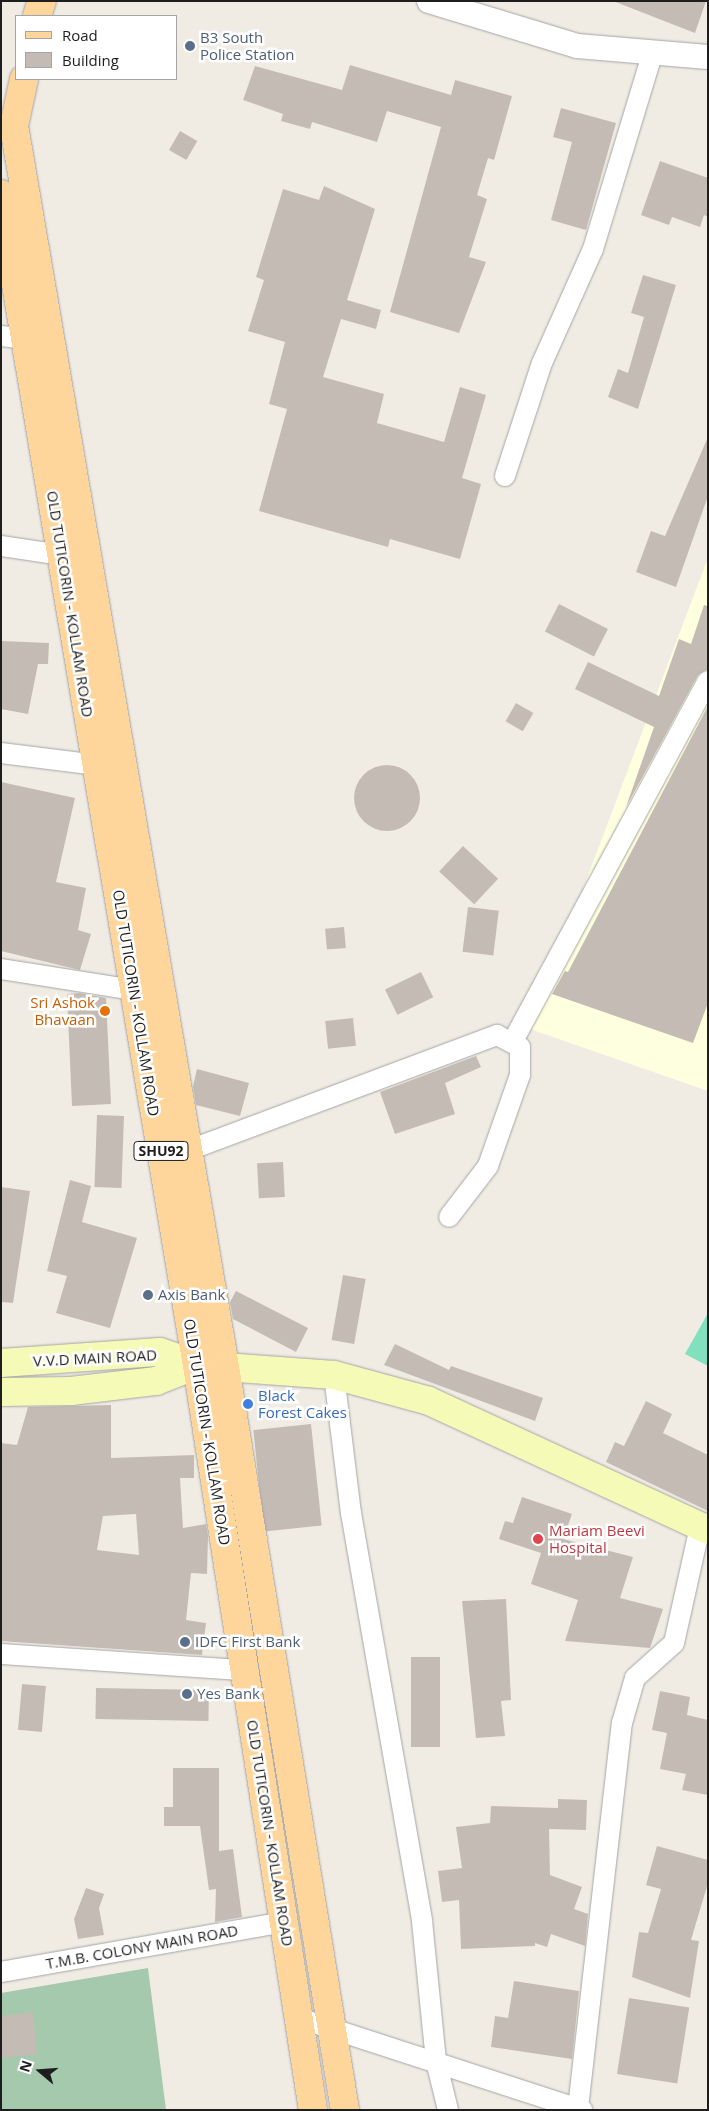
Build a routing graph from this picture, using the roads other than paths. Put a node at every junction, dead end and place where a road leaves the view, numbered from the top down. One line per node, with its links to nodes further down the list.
1 (42, 1): 3 (main road)
2 (429, 1): 4 (street)
3 (37, 15)
4 (653, 52): 5 (street); 9 (street)
5 (708, 56)
6 (24, 80): 18 (main road)
7 (1, 194): 8 (main road, OLD TUTICORIN - KOLLAM ROAD / SHU92)
8 (13, 338): 11 (main road, OLD TUTICORIN - KOLLAM ROAD / SHU92)
9 (505, 476)
10 (1, 546): 11 (street)
11 (62, 555): 14 (main road, OLD TUTICORIN - KOLLAM ROAD / SHU92)
12 (708, 681): 17 (street)
13 (1, 753): 14 (street)
14 (97, 765): 16 (main road, OLD TUTICORIN - KOLLAM ROAD / SHU92)
15 (1, 969): 16 (street)
16 (134, 990): 19 (main road, OLD TUTICORIN - KOLLAM ROAD / SHU92)
17 (513, 1041): 18 (street); 20 (street)
18 (189, 1150): 19 (street); 23 (main road)
19 (163, 1160): 22 (main road, OLD TUTICORIN - KOLLAM ROAD / SHU92)
20 (449, 1217)
21 (1, 1364): 22 (main road, V.V.D MAIN ROAD)
22 (197, 1365): 23 (main road); 25 (main road, V.V.D MAIN ROAD); 28 (main road, OLD TUTICORIN - KOLLAM ROAD / SHU92)
23 (225, 1367): 24 (main road); 32 (main road)
24 (334, 1375): 26 (main road); 33 (street)
25 (1, 1392)
26 (704, 1528): 34 (street)
27 (1, 1654): 28 (street)
28 (245, 1670): 29 (main road, OLD TUTICORIN - KOLLAM ROAD / SHU92)
29 (284, 1922): 30 (street, T.M.B. COLONY MAIN ROAD); 31 (main road, OLD TUTICORIN - KOLLAM ROAD / SHU92)
30 (1, 1972)
31 (298, 2018): 32 (street); 35 (main road, OLD TUTICORIN - KOLLAM ROAD / SHU92)
32 (332, 2028): 33 (street); 36 (main road)
33 (436, 2061): 34 (street); 37 (street)
34 (580, 2109)
35 (314, 2110)
36 (345, 2110)
37 (448, 2110)

